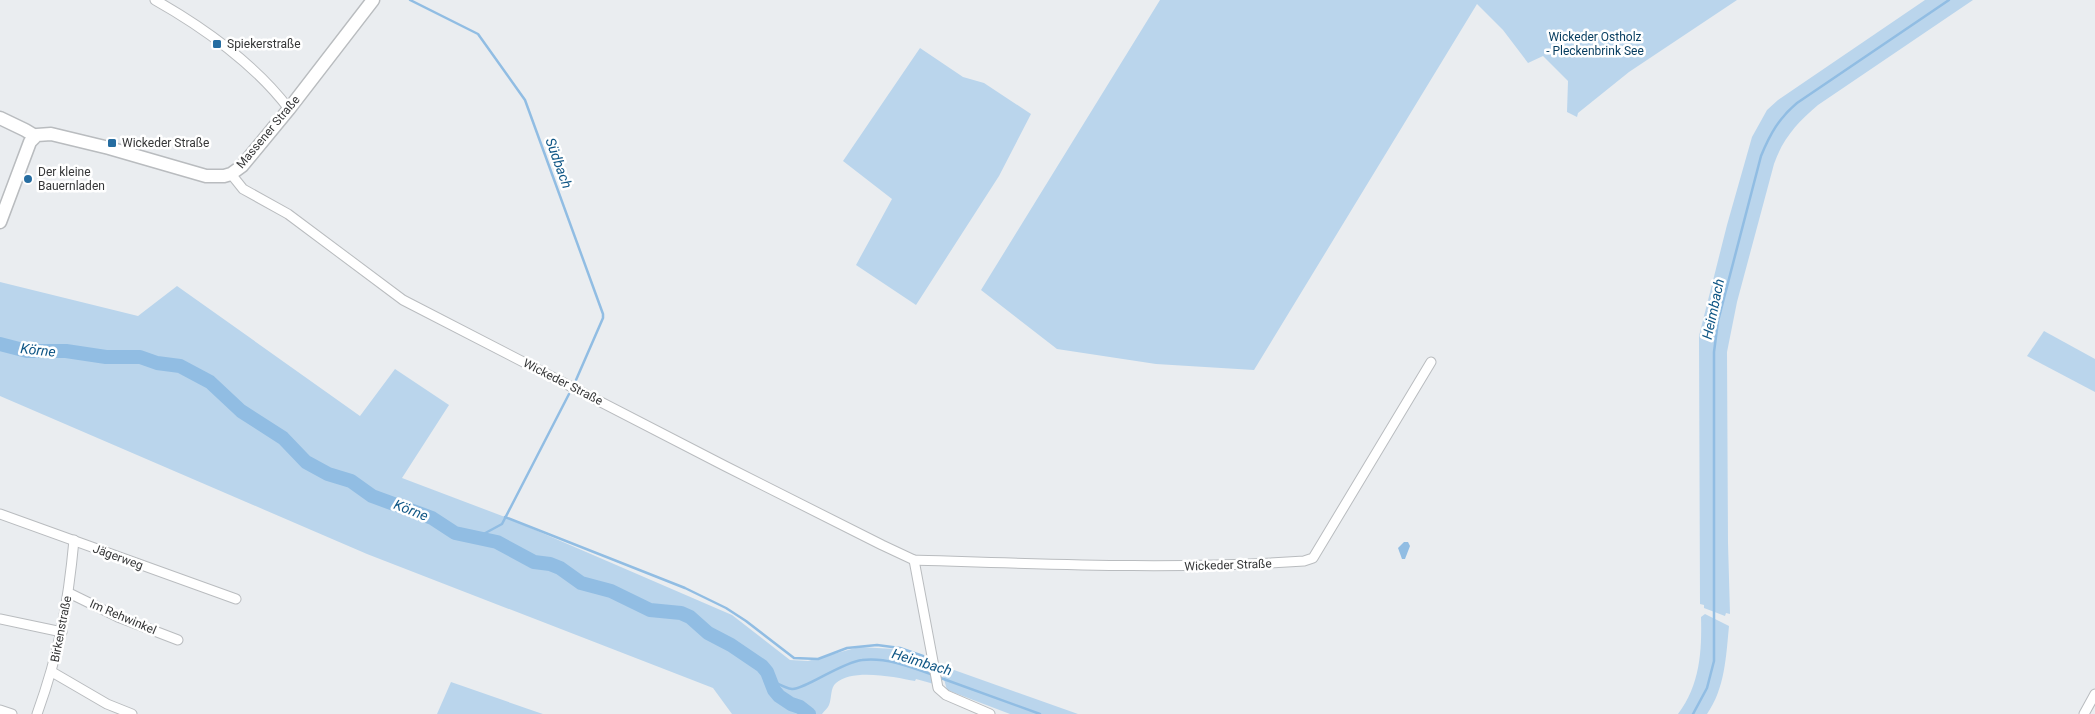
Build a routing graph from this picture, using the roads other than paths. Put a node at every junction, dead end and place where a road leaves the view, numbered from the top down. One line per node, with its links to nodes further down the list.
1 (155, 0): 3 (street)
2 (373, 0): 3 (main road, Massener Straße)
3 (290, 109): 6 (main road, Massener Straße)
4 (0, 118): 5 (main road)
5 (35, 136): 6 (main road, Massener Straße); 7 (main road)
6 (231, 174): 11 (street, Wickeder Straße)
7 (0, 222)
8 (1431, 362): 11 (street, Wickeder Straße)
9 (0, 514): 10 (street, Jägerweg)
10 (74, 540): 12 (street, Birkenstraße); 13 (street, Jägerweg)
11 (914, 560): 23 (street)
12 (69, 593): 15 (street, Birkenstraße); 16 (street, Im Rehwinkel)
13 (236, 600)
14 (0, 619): 15 (street)
15 (62, 632): 17 (street, Birkenstraße)
16 (178, 640)
17 (52, 672): 21 (street, Birkenstraße); 22 (street)
18 (2095, 694): 24 (street)
19 (0, 710): 20 (street)
20 (12, 714)
21 (37, 714)
22 (132, 714)
23 (990, 714)
24 (2084, 714)

